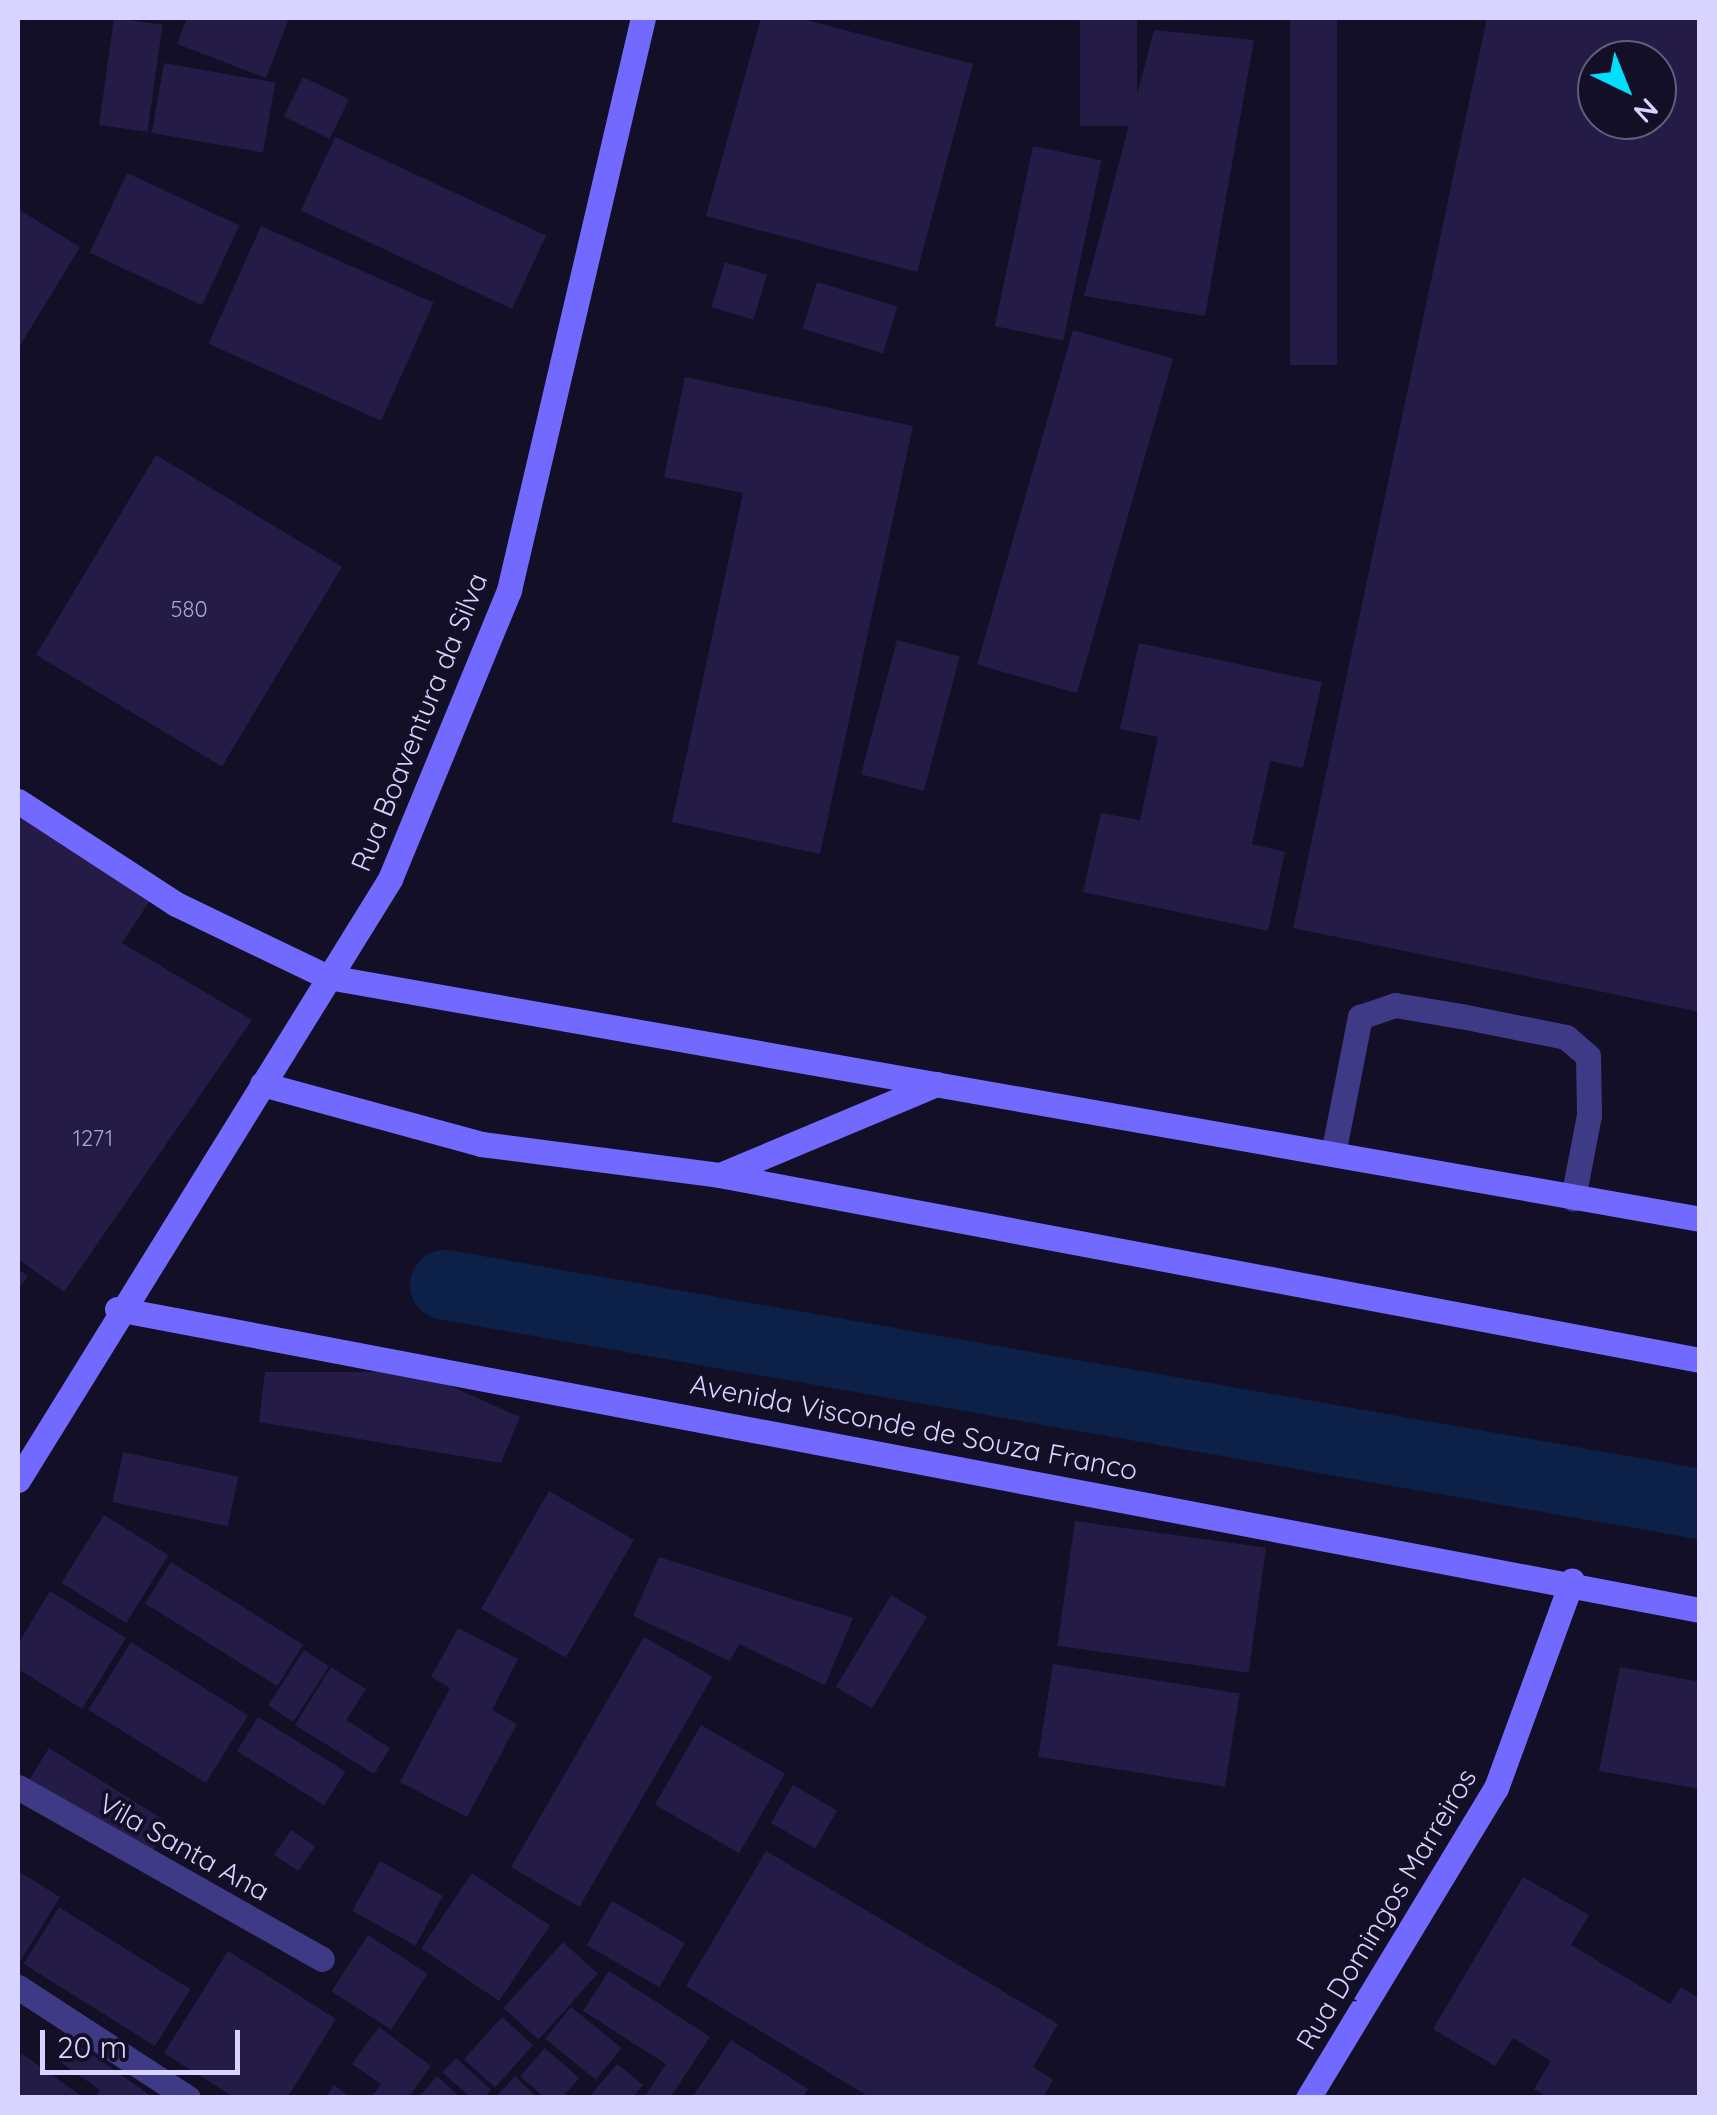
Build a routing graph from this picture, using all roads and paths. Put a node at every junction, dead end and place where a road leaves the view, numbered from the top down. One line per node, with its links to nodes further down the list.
1 (643, 18): 3 (main road, Rua Boaventura da Silva)
2 (18, 801): 3 (main road)
3 (328, 977): 4 (main road, Rua Boaventura da Silva); 5 (main road)
4 (262, 1084): 7 (main road); 10 (main road, Rua Boaventura da Silva)
5 (937, 1084): 6 (main road); 7 (main road)
6 (1333, 1154): 8 (main road); 8 (street)
7 (719, 1175): 11 (main road)
8 (1573, 1198): 9 (main road)
9 (1700, 1218)
10 (117, 1309): 12 (main road, Rua Boaventura da Silva); 13 (main road, Avenida Visconde de Souza Franco)
11 (1700, 1360)
12 (18, 1480)
13 (1572, 1580): 14 (main road, Avenida Visconde de Souza Franco); 19 (main road, Rua Domingos Marreiros)
14 (1700, 1610)
15 (18, 1787): 16 (street, Vila Santa Ana)
16 (322, 1959)
17 (18, 1987): 18 (street)
18 (188, 2098)
19 (1308, 2098)

